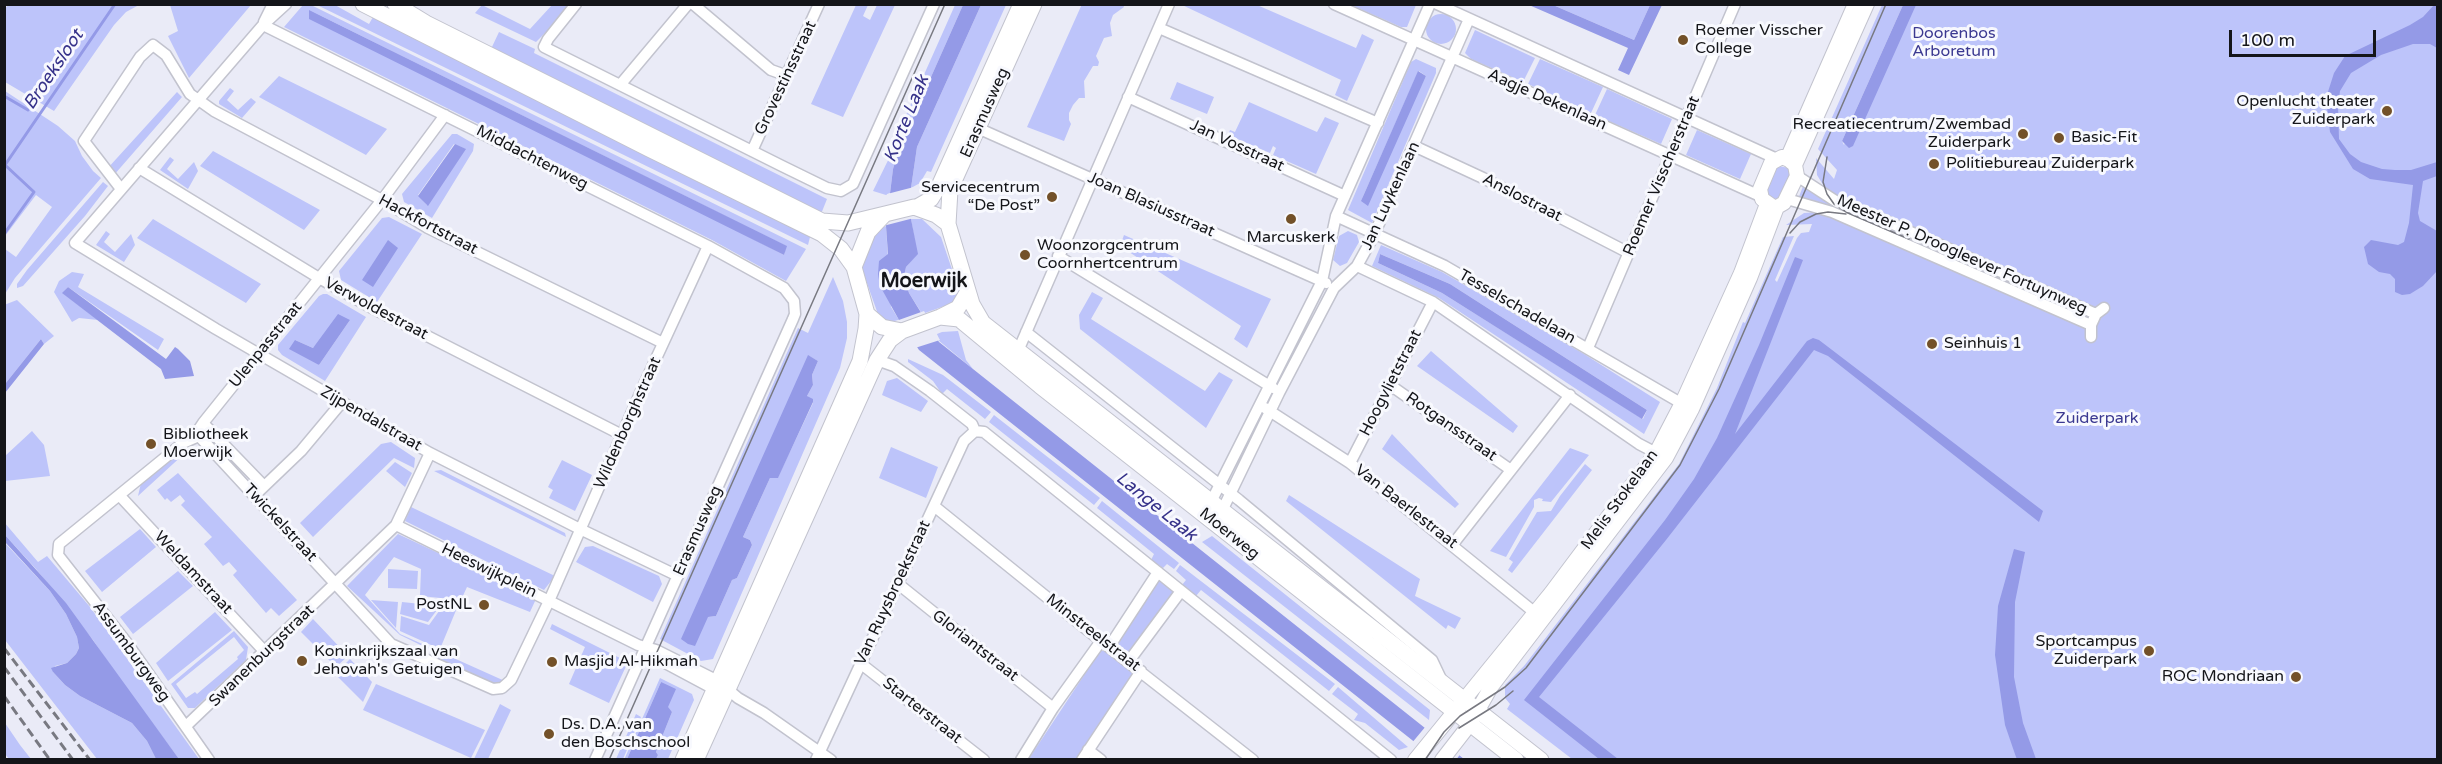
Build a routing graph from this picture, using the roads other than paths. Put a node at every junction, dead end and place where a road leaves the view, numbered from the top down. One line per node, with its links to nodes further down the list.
1 (273, 4): 20 (street)
2 (286, 4): 20 (street)
3 (363, 4): 51 (main road)
4 (394, 4): 43 (main road)
5 (576, 4): 25 (street)
6 (688, 4): 25 (street)
7 (693, 4): 24 (street)
8 (819, 4): 24 (street, Grovestinsstraat)
9 (1021, 4): 31 (main road, Erasmusweg)
10 (1034, 4): 31 (main road, Erasmusweg)
11 (1169, 4): 21 (street)
12 (1334, 4): 22 (street, Aagje Dekenlaan)
13 (1430, 4): 22 (street)
14 (1437, 4): 19 (street)
15 (1735, 4): 29 (street, Roemer Visscherstraat)
16 (1855, 4): 35 (street)
17 (1867, 4): 35 (street)
18 (934, 5): 33 (street)
19 (1469, 19): 23 (street, Jan Luykenlaan); 29 (street)
20 (263, 25): 27 (street); 28 (street, Middachtenweg)
21 (1159, 28): 26 (street); 30 (street)
22 (1415, 41): 23 (street, Aagje Dekenlaan); 30 (street)
23 (1453, 58): 32 (street, Jan Luykenlaan); 34 (street, Aagje Dekenlaan)
24 (785, 75): 33 (street, Grovestinsstraat)
25 (620, 86): 33 (street)
26 (1128, 97): 37 (street); 39 (street, Jan Vosstraat)
27 (197, 100): 36 (street); 38 (street, Hackfortstraat); 40 (street, Hackfortstraat)
28 (445, 116): 40 (street, Ulenpasstraat); 47 (street, Middachtenweg)
29 (1687, 118): 34 (street, Roemer Visscherstraat); 35 (street)
30 (1378, 123): 39 (street)
31 (973, 126): 37 (street, Joan Blasiusstraat); 42 (main road, Erasmusweg); 45 (main road, Erasmusweg)
32 (1414, 146): 46 (street, Jan Luykenlaan); 48 (street, Anslostraat)
33 (752, 151)
34 (1671, 156): 41 (street, Aagje Dekenlaan); 48 (street, Roemer Visscherstraat)
35 (1789, 165): 41 (street); 41 (street); 60 (street, Meester P. Droogleever Fortuynweg)
36 (139, 168): 38 (street); 52 (street, Verwoldestraat)
37 (1092, 179): 49 (street); 53 (street, Joan Blasiusstraat)
38 (121, 189): 67 (street, Zijpendalstraat)
39 (1345, 196): 44 (street)
40 (382, 200): 52 (street, Ulenpasstraat); 64 (street, Hackfortstraat)
41 (1773, 201): 60 (street, Meester P. Droogleever Fortuynweg); 75 (street, Melis Stokelaan)
42 (916, 207): 43 (main road); 45 (main road)
43 (884, 215): 51 (main road)
44 (1336, 216): 46 (street, Tesselschadelaan); 53 (street)
45 (948, 224): 55 (main road)
46 (1374, 235): 50 (street, Jan Luykenlaan); 65 (street, Tesselschadelaan)
47 (708, 246): 56 (street, Middachtenweg); 64 (street, Wildenborghstraat)
48 (1629, 253): 65 (street, Roemer Visscherstraat)
49 (1058, 256): 62 (street); 69 (street)
50 (1357, 266): 54 (street, Jan Luykenlaan); 57 (street)
51 (854, 267): 58 (main road)
52 (319, 278): 67 (street, Ulenpasstraat); 79 (street, Verwoldestraat)
53 (1322, 281): 54 (street, Joan Blasiusstraat); 69 (street)
54 (1334, 288): 71 (street, Jan Luykenlaan)
55 (968, 291): 59 (main road); 66 (main road, Moerweg)
56 (794, 301): 96 (street, Erasmusweg)
57 (1433, 303): 70 (street, Hoogvlietstraat); 72 (street)
58 (867, 314): 61 (main road); 109 (main road)
59 (934, 319): 61 (main road); 91 (main road, Moerweg)
60 (2091, 325): 63 (street)
61 (902, 331): 68 (main road)
62 (1026, 332): 66 (street); 85 (street, Moerweg)
63 (2091, 337)
64 (663, 343): 79 (street, Wildenborghstraat)
65 (1588, 348): 75 (street, Tesselschadelaan)
66 (1018, 351): 91 (main road, Moerweg)
67 (260, 355): 73 (street, Zijpendalstraat); 77 (street, Ulenpasstraat)
68 (877, 360): 78 (street); 109 (main road)
69 (1268, 385): 71 (street); 74 (street)
70 (1390, 385): 83 (street, Hoogvlietstraat); 84 (street, Rotgansstraat)
71 (1279, 393): 76 (street, Jan Luykenlaan)
72 (1569, 395): 82 (street); 84 (street)
73 (342, 402): 81 (street, Zijpendalstraat); 86 (street)
74 (1260, 405): 76 (street, Van Baerlestraat); 85 (street)
75 (1687, 406): 82 (street, Melis Stokelaan)
76 (1270, 411): 83 (street, Van Baerlestraat); 87 (street, Jan Luykenlaan)
77 (203, 423): 80 (street, Ulenpasstraat); 86 (street, Twickelstraat)
78 (975, 431): 90 (street, Van Ruysbroekstraat); 95 (street)
79 (622, 435): 93 (street, Wildenborghstraat)
80 (199, 436): 88 (street); 89 (street, Twickelstraat)
81 (430, 453): 92 (street); 93 (street, Zijpendalstraat)
82 (1661, 455): 101 (street, Melis Stokelaan)
83 (1350, 463): 94 (street, Van Baerlestraat)
84 (1511, 470): 94 (street)
85 (1219, 483): 87 (street, Moerweg); 91 (street)
86 (264, 486): 89 (street)
87 (1231, 493): 91 (street, Jan Luykenlaan); 108 (street, Moerweg)
88 (120, 496): 104 (street, Weldamstraat); 115 (street, Assumburgweg)
89 (254, 496): 97 (street, Twickelstraat)
90 (934, 506): 98 (street, Van Ruysbroekstraat); 102 (street, Minstreelstraat)
91 (1214, 513): 108 (main road, Moerweg); 113 (main road, Moerweg)
92 (396, 525): 97 (street); 100 (street, Heeswijkplein)
93 (582, 530): 96 (street, Zijpendalstraat); 100 (street, Wildenborghstraat)
94 (1453, 544): 101 (street, Van Baerlestraat)
95 (1158, 572): 99 (street); 102 (street)
96 (678, 576): 103 (street, Erasmusweg)
97 (337, 584): 100 (street, Heeswijkplein); 104 (street, Swanenburgstraat)
98 (897, 584): 106 (street, Van Ruysbroekstraat); 111 (street, Gloriantstraat)
99 (1181, 591): 105 (street); 129 (street)
100 (549, 601): 103 (street)
101 (1539, 616): 110 (street, Melis Stokelaan); 112 (street, Melis Stokelaan)
102 (1105, 644): 105 (street, Minstreelstraat); 111 (street)
103 (645, 648): 109 (street); 120 (street, Erasmusweg)
104 (265, 652): 115 (street, Swanenburgstraat)
105 (1129, 661): 107 (street, Minstreelstraat)
106 (860, 663): 117 (street, Van Ruysbroekstraat); 124 (street, Starterstraat)
107 (1141, 671): 116 (street); 128 (street, Minstreelstraat)
108 (1440, 679): 110 (main road, Moerweg)
109 (724, 690): 117 (street); 121 (main road); 122 (main road)
110 (1465, 698): 112 (main road, Moerweg); 113 (street, Melis Stokelaan)
111 (1053, 708): 125 (street)
112 (1479, 710): 114 (street, Melis Stokelaan); 132 (main road, Moerweg)
113 (1454, 711): 114 (main road, Moerweg); 118 (street, Melis Stokelaan)
114 (1470, 724): 130 (street, Melis Stokelaan); 131 (main road, Moerweg)
115 (186, 726): 119 (street, Assumburgweg)
116 (1088, 750): 126 (street); 127 (street)
117 (818, 756): 123 (street)
118 (1417, 756)
119 (209, 759)
120 (595, 759)
121 (683, 759)
122 (696, 759)
123 (831, 759)
124 (984, 759)
125 (1021, 759)
126 (1082, 759)
127 (1101, 759)
128 (1253, 759)
129 (1391, 759)
130 (1442, 759)
131 (1516, 759)
132 (1541, 759)

